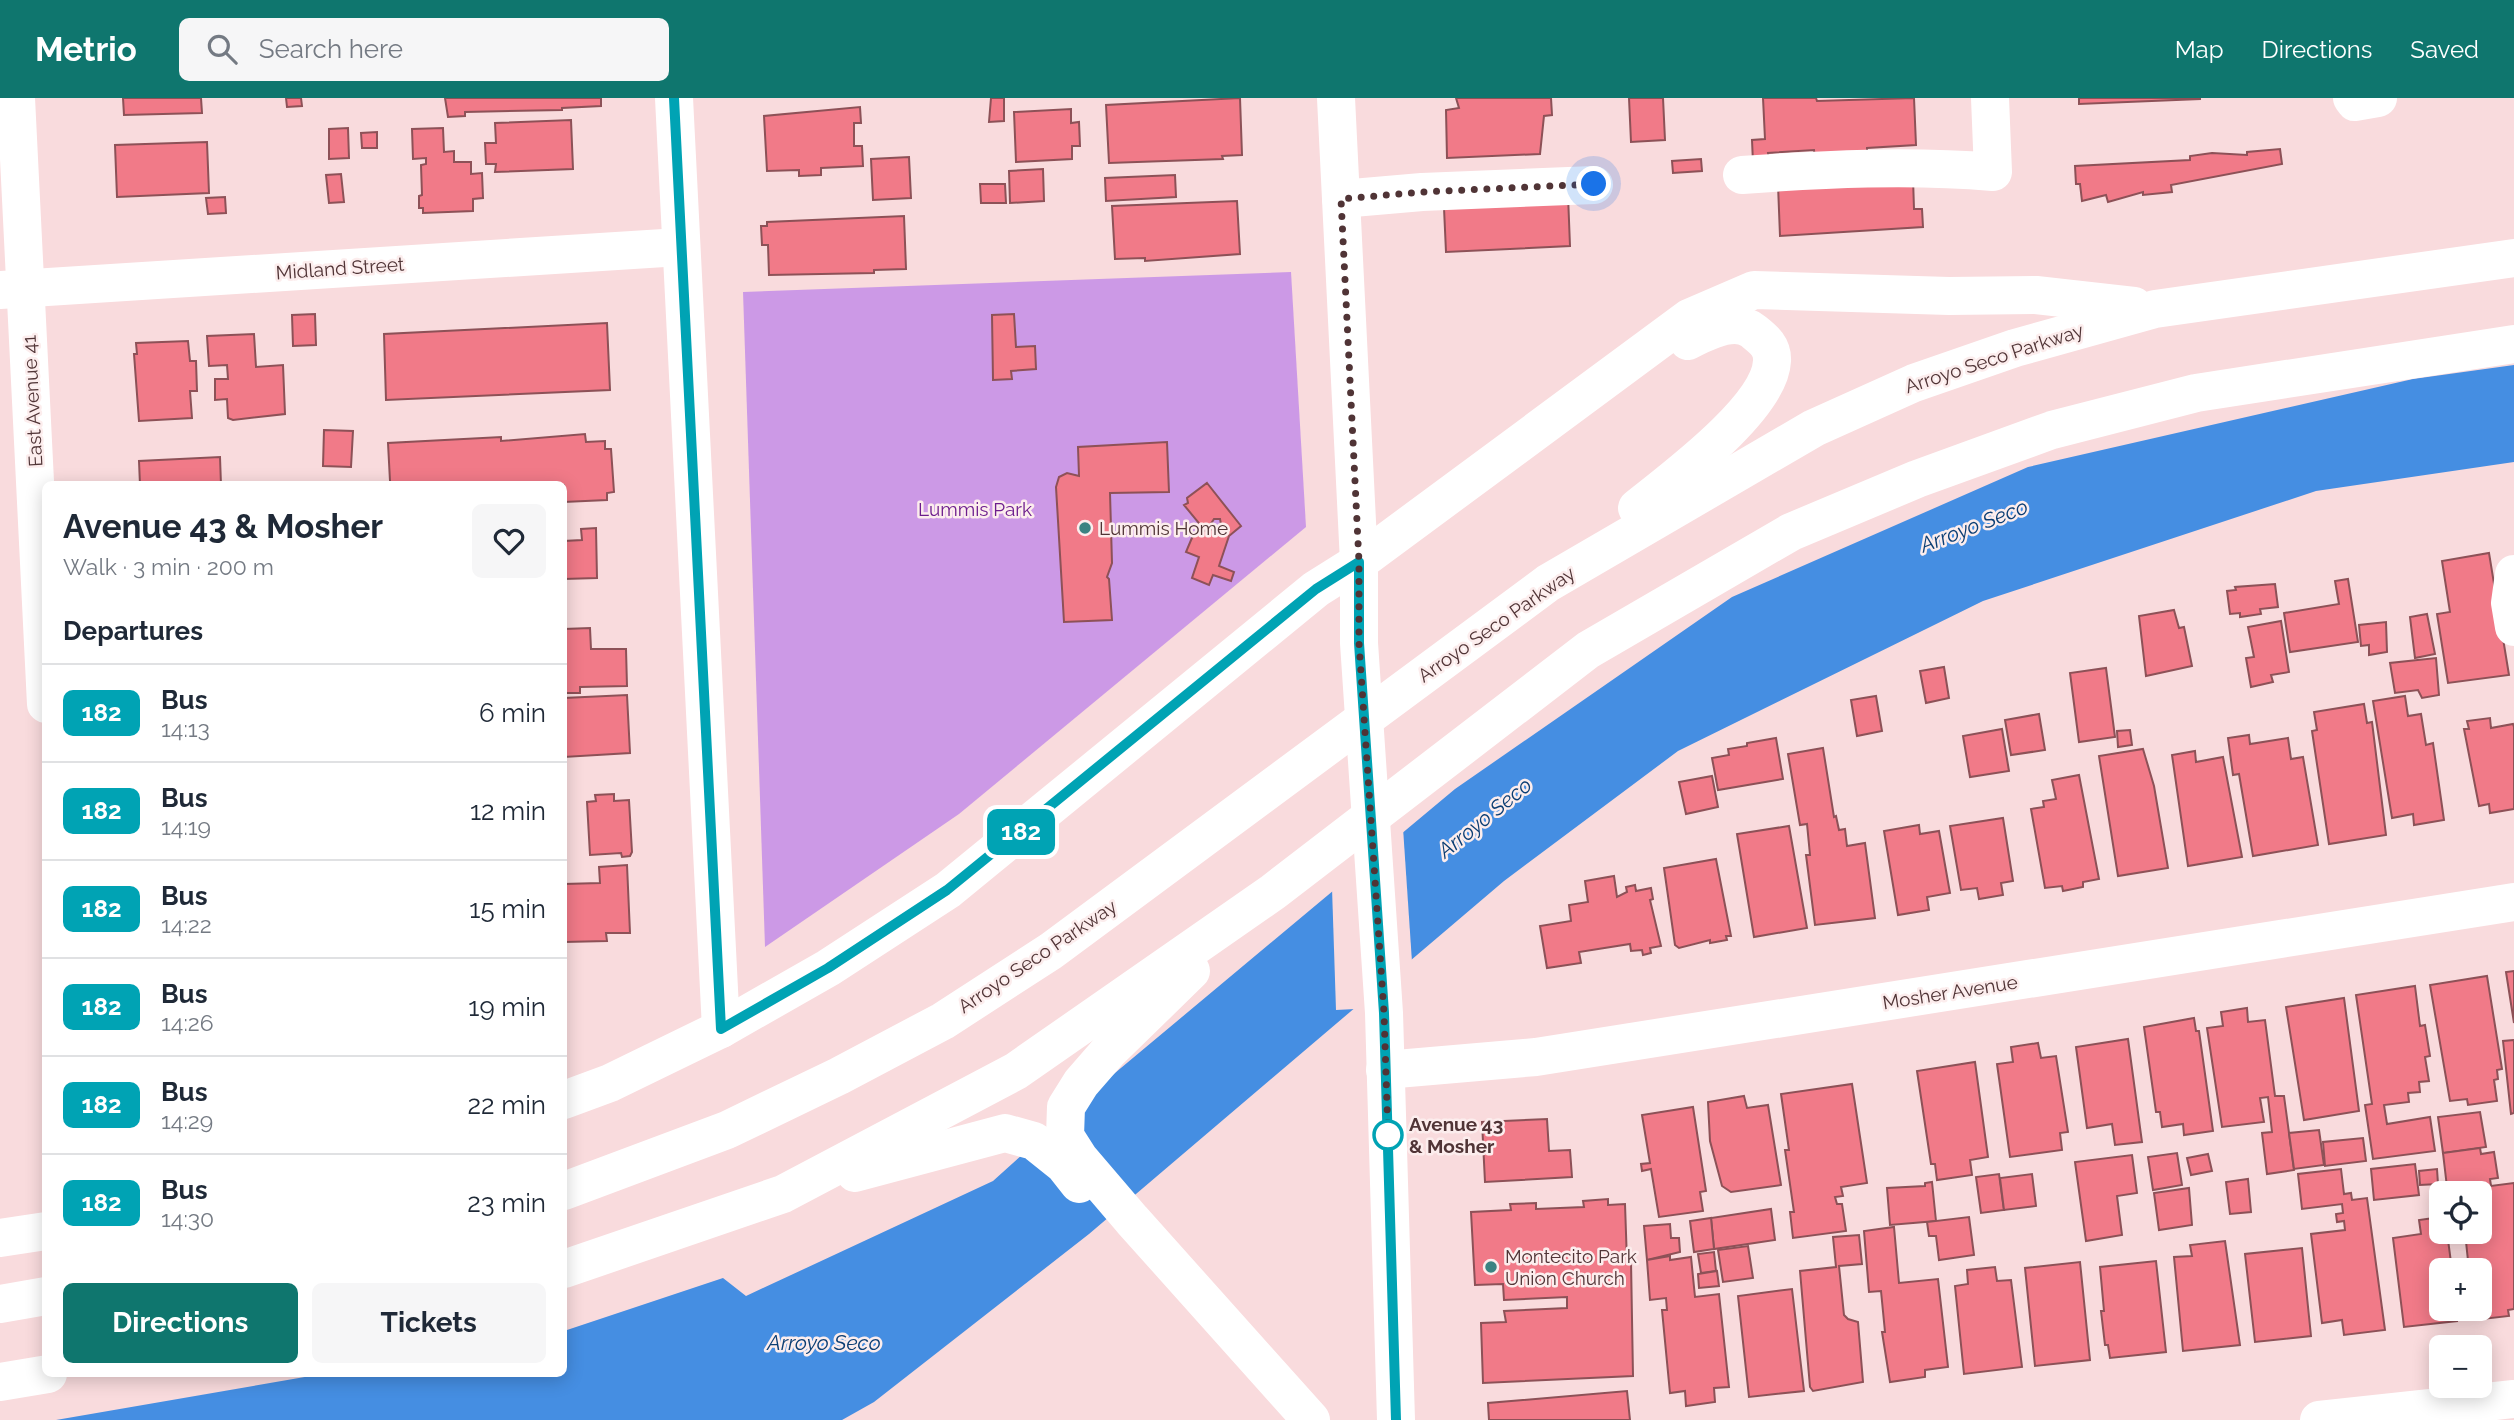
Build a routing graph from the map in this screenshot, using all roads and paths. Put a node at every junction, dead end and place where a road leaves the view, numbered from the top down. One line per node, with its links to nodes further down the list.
1 (16, 98): 12 (main road, East Avenue 41)
2 (674, 98): 10 (main road)
3 (1336, 98): 9 (main road)
4 (1990, 98): 7 (main road)
5 (2352, 98): 6 (main road)
6 (2378, 98)
7 (1742, 175)
8 (1594, 184): 9 (main road)
9 (1341, 199): 16 (main road)
10 (680, 247): 12 (main road, Midland Street); 23 (main road)
11 (2514, 258): 13 (main road, Arroyo Seco Parkway)
12 (14, 289): 20 (main road, East Avenue 41)
13 (2155, 309): 15 (main road); 18 (main road, Arroyo Seco Parkway)
14 (2514, 344): 21 (main road)
15 (1602, 385): 16 (main road); 18 (main road)
16 (1359, 562): 23 (main road); 24 (main road)
17 (2514, 574): 19 (main road)
18 (1548, 583): 26 (main road, Arroyo Seco Parkway)
19 (2514, 627)
20 (42, 652)
21 (1273, 892): 27 (main road); 28 (main road)
22 (2514, 902): 24 (main road, Mosher Avenue)
23 (721, 1029): 25 (main road)
24 (1385, 1070): 39 (main road)
25 (567, 1099)
26 (567, 1190)
27 (783, 1194): 28 (main road); 31 (main road)
28 (1125, 1227): 37 (main road); 38 (main road)
29 (42, 1232): 30 (main road)
30 (0, 1238)
31 (567, 1268)
32 (42, 1297): 33 (main road)
33 (0, 1304)
34 (42, 1375): 35 (main road)
35 (0, 1382)
36 (2514, 1399): 40 (main road)
37 (1277, 1420)
38 (1311, 1420)
39 (1396, 1420)
40 (2319, 1420)

